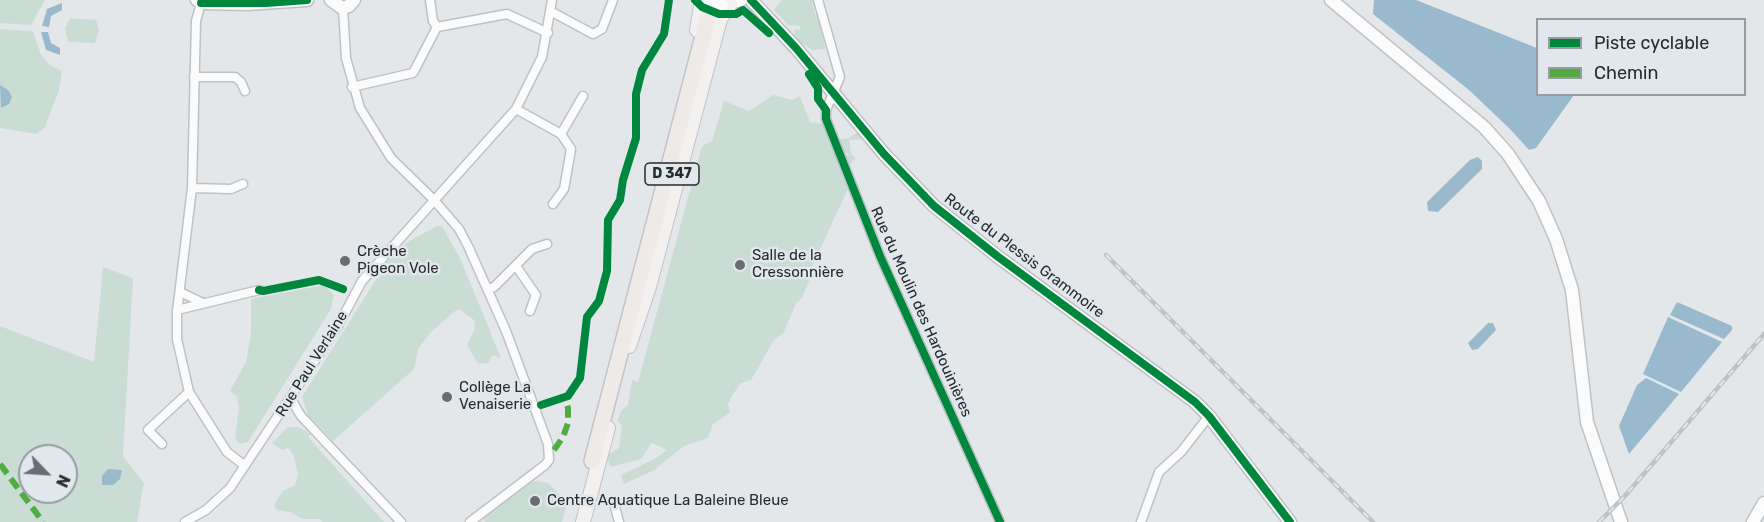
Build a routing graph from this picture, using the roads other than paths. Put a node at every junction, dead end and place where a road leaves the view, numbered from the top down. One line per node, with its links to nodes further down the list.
1 (307, 0): 10 (street)
2 (331, 0): 12 (street)
3 (354, 0): 12 (street)
4 (430, 0): 14 (street)
5 (552, 0): 13 (street, Rue Paul Verlaine)
6 (613, 0): 13 (street)
7 (751, 0): 19 (street, Route du Plessis Grammoire)
8 (818, 0): 19 (street, Rue du Moulin des Hardouinières)
9 (1331, 0): 56 (street)
10 (199, 1): 16 (street)
11 (718, 5): 35 (highway, D 347); 42 (highway, D 347)
12 (344, 8): 17 (street)
13 (552, 12): 15 (street, Rue Paul Verlaine)
14 (437, 27): 15 (street); 17 (street)
15 (548, 33): 21 (street, Rue Paul Verlaine)
16 (194, 77): 18 (street); 24 (street)
17 (352, 87): 25 (street)
18 (244, 91)
19 (834, 95): 40 (street, Route du Plessis Grammoire); 53 (street, Rue du Moulin des Hardouinières)
20 (584, 96): 22 (street)
21 (516, 109): 22 (street); 25 (street, Rue Paul Verlaine)
22 (561, 134): 26 (street)
23 (243, 184): 24 (street)
24 (192, 188): 31 (street)
25 (434, 200): 29 (street); 37 (street, Rue Paul Verlaine)
26 (553, 204)
27 (547, 244): 28 (street)
28 (516, 266): 29 (street); 34 (street)
29 (488, 289): 49 (street)
30 (259, 290): 32 (street)
31 (180, 292): 32 (street); 33 (street)
32 (201, 302): 33 (street)
33 (177, 310): 36 (street)
34 (530, 311)
35 (632, 332): 51 (main road, D 347)
36 (189, 392): 41 (street); 43 (street)
37 (291, 399): 38 (street, Rue Paul Verlaine); 39 (street)
38 (282, 412): 39 (street); 43 (street, Rue Paul Verlaine)
39 (301, 416): 48 (street)
40 (1209, 416): 54 (street); 55 (street, Route du Plessis Grammoire)
41 (162, 444)
42 (592, 461): 50 (main road)
43 (245, 466): 47 (street, Rue Paul Verlaine)
44 (1764, 503): 57 (street)
45 (615, 507): 52 (street)
46 (1764, 517): 58 (street)
47 (185, 522)
48 (401, 522)
49 (470, 522)
50 (576, 522)
51 (583, 522)
52 (619, 522)
53 (1000, 522)
54 (1141, 522)
55 (1290, 522)
56 (1621, 522)
57 (1752, 522)
58 (1761, 522)

